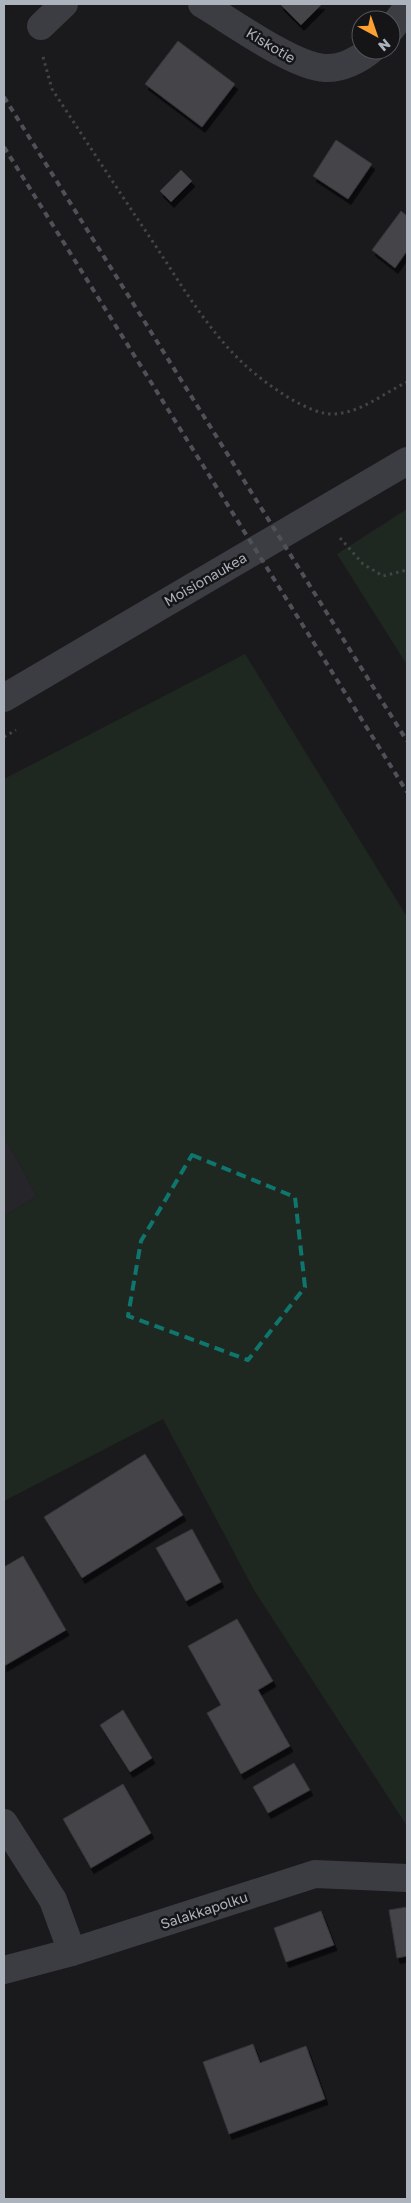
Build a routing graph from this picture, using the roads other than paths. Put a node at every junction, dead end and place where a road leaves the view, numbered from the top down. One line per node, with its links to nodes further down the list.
1 (64, 4): 3 (street)
2 (202, 4): 4 (street, Kiskotie)
3 (41, 26)
4 (359, 60)
5 (407, 461): 6 (street, Moisionaukea)
6 (4, 698)
7 (4, 1823): 9 (street)
8 (407, 1878): 9 (street, Salakkapolku)
9 (72, 1952): 10 (street, Salakkapolku)
10 (4, 1970)

